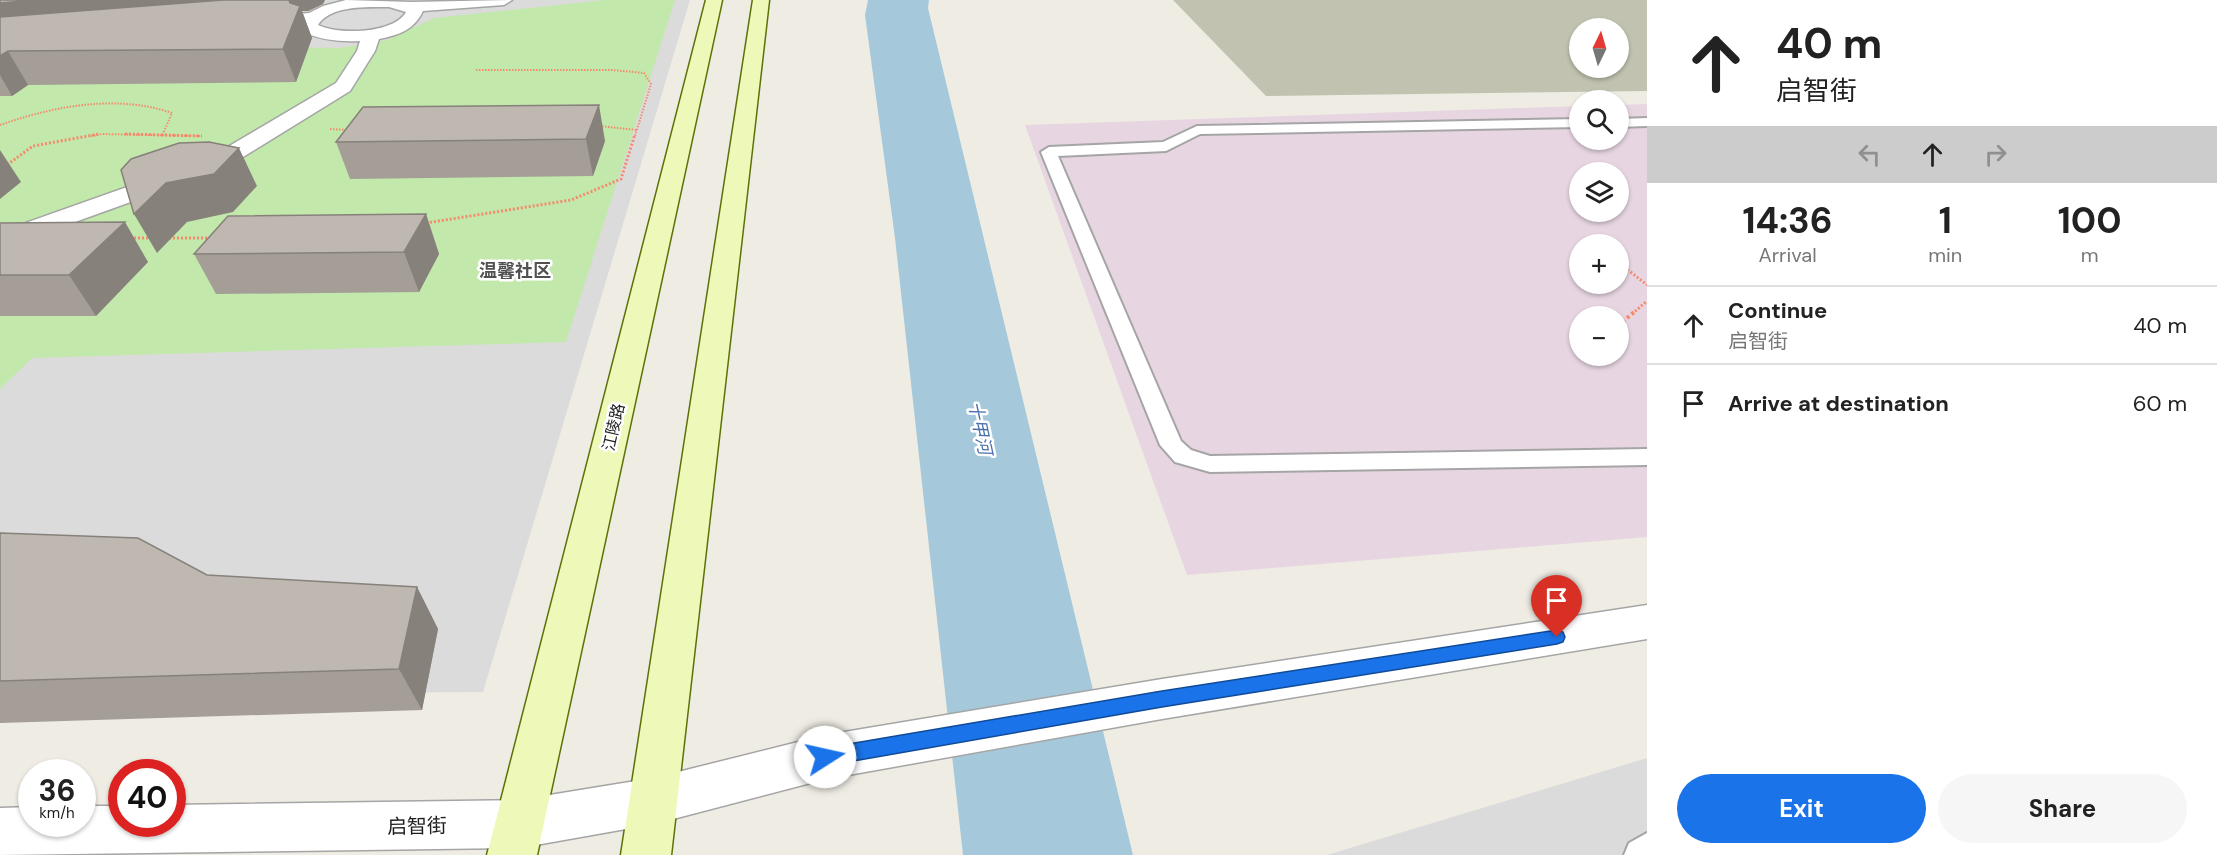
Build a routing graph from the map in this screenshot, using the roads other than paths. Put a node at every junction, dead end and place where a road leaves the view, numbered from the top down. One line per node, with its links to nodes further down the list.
1 (504, 0): 4 (street)
2 (714, 0): 16 (main road, 江陵路)
3 (761, 0): 14 (main road)
4 (411, 7): 5 (street); 7 (street)
5 (313, 18): 6 (street); 7 (street)
6 (238, 24)
7 (371, 35): 11 (street)
8 (1647, 122): 10 (lane)
9 (1569, 123): 12 (lane)
10 (1629, 123)
11 (0, 241)
12 (1647, 457)
13 (1647, 622): 14 (street, 启智街)
14 (654, 801): 16 (street, 启智街); 18 (main road)
15 (0, 832): 16 (street, 启智街)
16 (516, 840)
17 (1647, 849): 19 (lane)
18 (646, 855)
19 (1641, 855)

